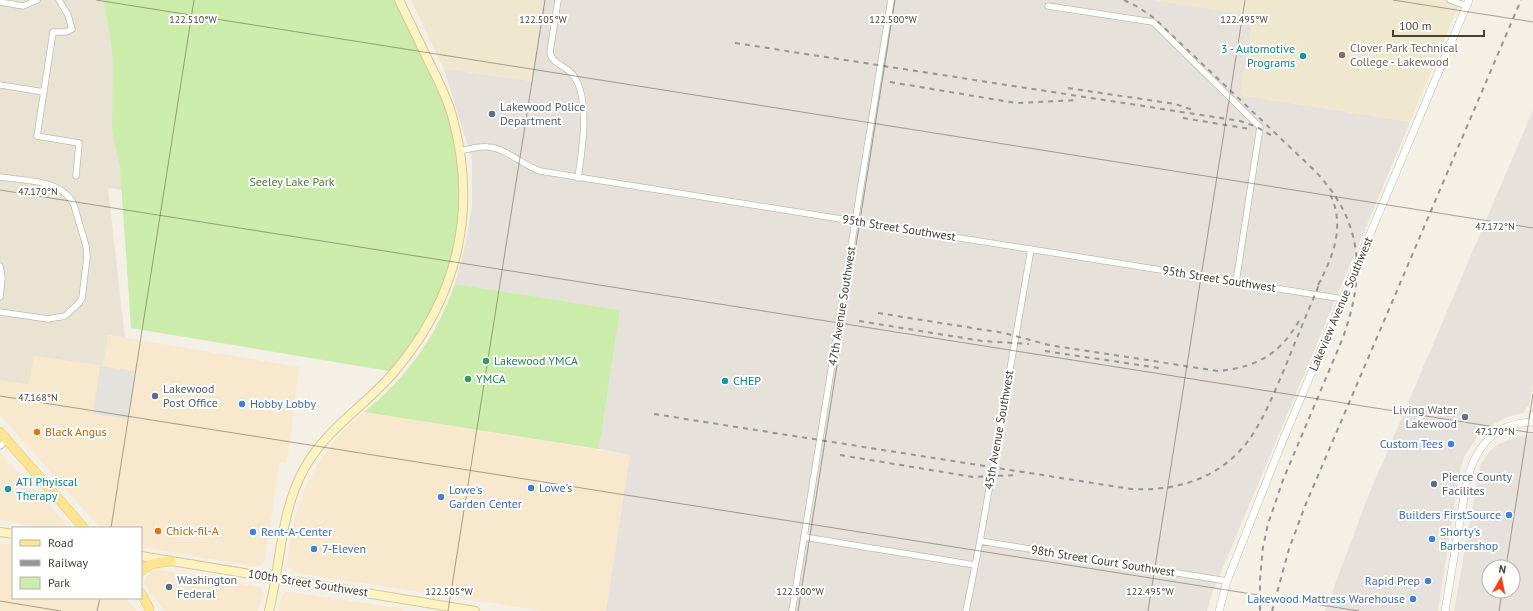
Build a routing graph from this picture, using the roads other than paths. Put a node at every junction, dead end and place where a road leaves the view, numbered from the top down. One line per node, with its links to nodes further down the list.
1 (37, 0): 7 (street)
2 (59, 0): 11 (street)
3 (399, 0): 12 (main road)
4 (558, 0): 15 (street)
5 (891, 0): 16 (street, 47th Avenue Southwest)
6 (1450, 0): 8 (street)
7 (0, 2)
8 (1467, 3): 21 (street, Lakeview Avenue Southwest)
9 (1048, 6): 19 (street)
10 (0, 86): 11 (street)
11 (44, 92): 13 (street)
12 (460, 151): 15 (street, 95th Street Southwest); 35 (main road)
13 (76, 176)
14 (0, 178): 22 (street)
15 (578, 178): 16 (street, 95th Street Southwest)
16 (856, 221): 17 (street, 95th Street Southwest); 29 (street, 47th Avenue Southwest)
17 (1031, 249): 19 (street, 95th Street Southwest); 30 (street, 45th Avenue Southwest)
18 (0, 266): 20 (street)
19 (1236, 282): 21 (street, 95th Street Southwest)
20 (0, 296)
21 (1343, 299): 36 (street, Lakeview Avenue Southwest)
22 (0, 312)
23 (1533, 419): 45 (street)
24 (0, 432): 25 (main road)
25 (3, 443): 26 (main road)
26 (83, 527)
27 (0, 532): 28 (main road)
28 (12, 534)
29 (804, 537): 33 (street); 42 (street, 47th Avenue Southwest)
30 (980, 541): 33 (street, 45th Avenue Southwest); 36 (street, 98th Street Court Southwest)
31 (142, 556): 32 (main road, 100th Street Southwest)
32 (171, 561): 34 (main road); 35 (main road, 100th Street Southwest)
33 (975, 565): 43 (street, 45th Avenue Southwest)
34 (142, 571)
35 (276, 578): 40 (main road); 41 (main road, 100th Street Southwest)
36 (1227, 581): 44 (street, Lakeview Avenue Southwest)
37 (142, 594): 39 (main road)
38 (142, 599): 39 (main road)
39 (150, 610)
40 (269, 611)
41 (475, 611)
42 (792, 611)
43 (966, 611)
44 (1218, 611)
45 (1445, 611)

